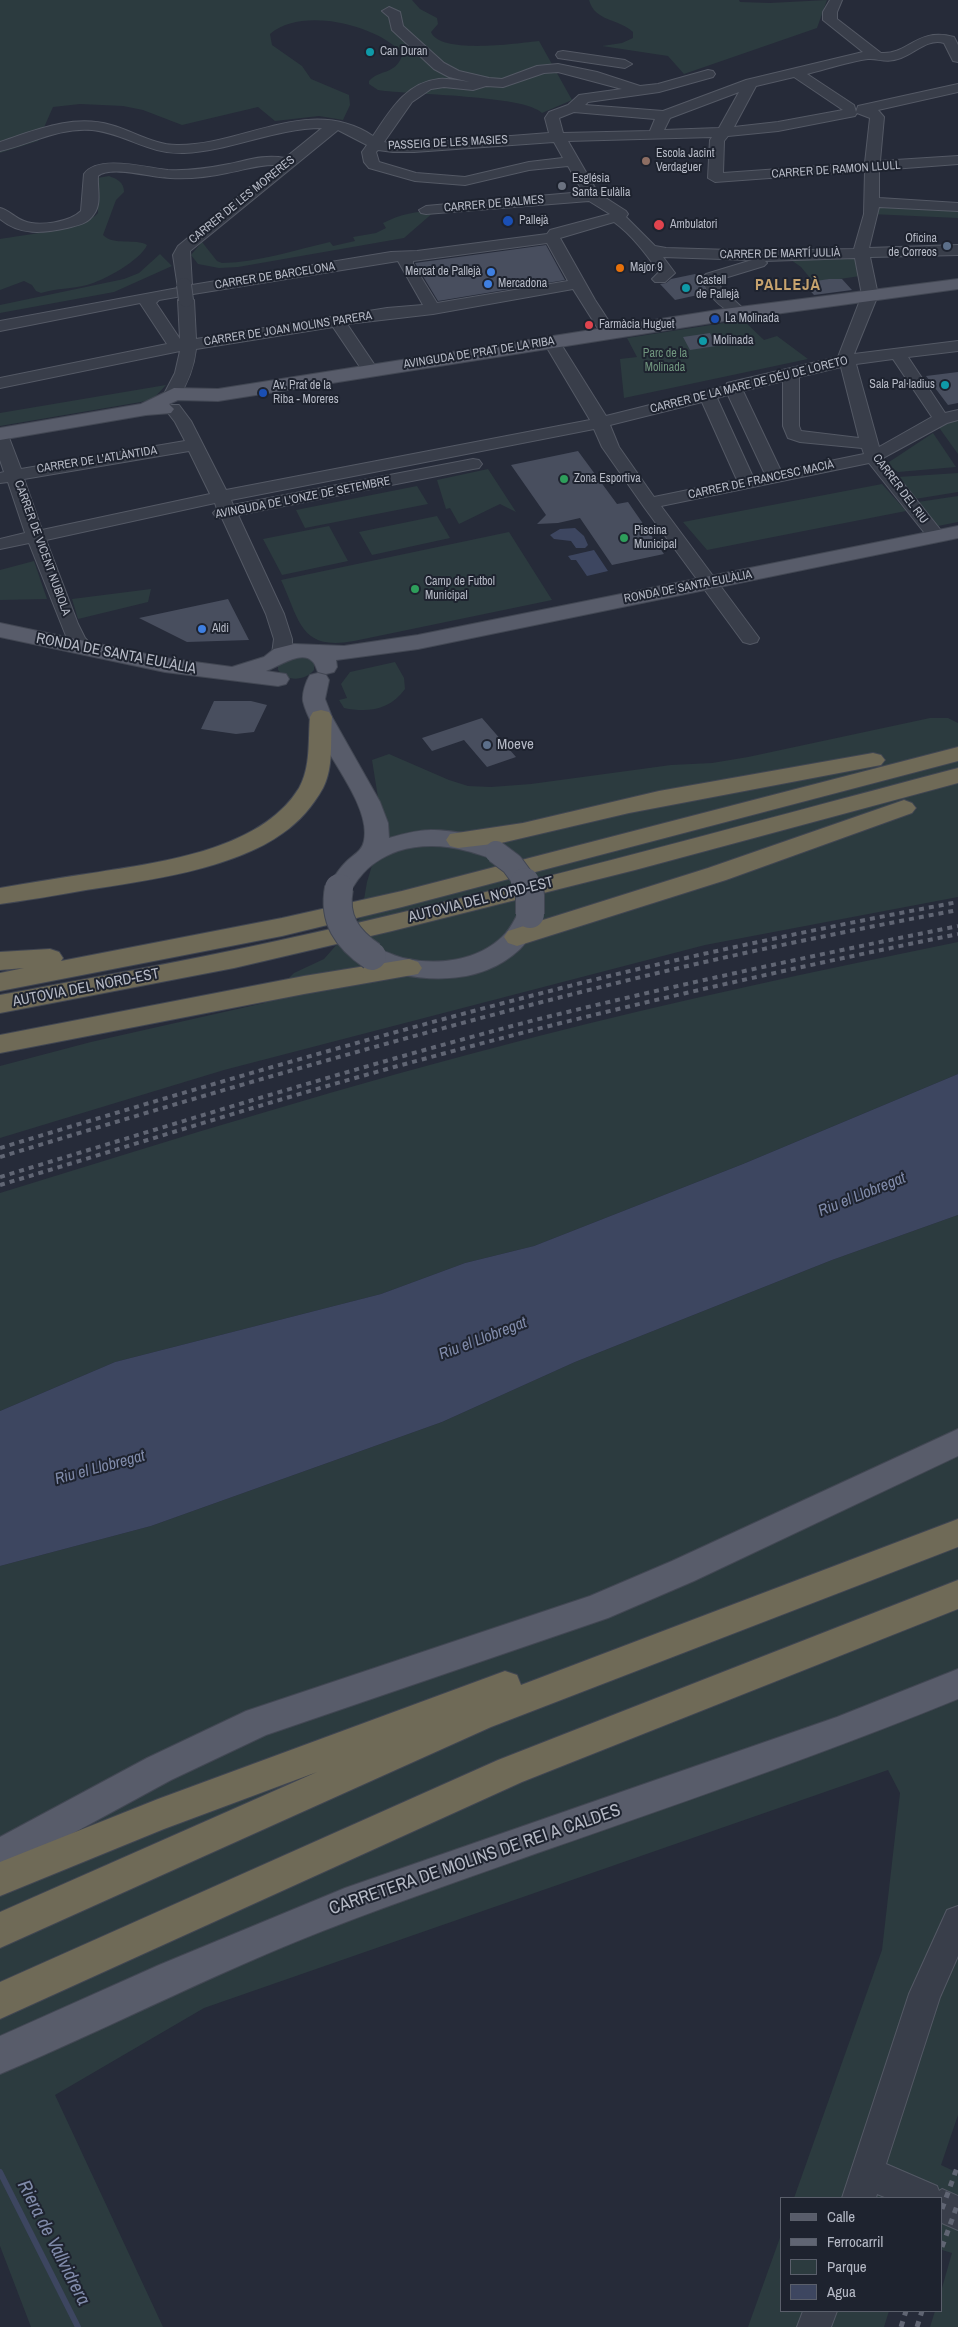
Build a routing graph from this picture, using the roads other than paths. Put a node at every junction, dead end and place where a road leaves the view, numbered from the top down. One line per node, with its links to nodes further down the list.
1 (836, 0): 4 (street)
2 (389, 11): 11 (street)
3 (547, 53): 7 (street)
4 (872, 54): 5 (street); 9 (street)
5 (958, 58)
6 (518, 62): 11 (street)
7 (625, 64)
8 (743, 71): 12 (street)
9 (797, 73): 12 (street); 16 (street)
10 (708, 74): 14 (street)
11 (483, 81): 14 (street); 22 (street)
12 (751, 83): 17 (street); 19 (street)
13 (958, 88): 16 (street, PASSEIG DE LES MASIES)
14 (640, 91): 15 (street)
15 (573, 108): 17 (street); 21 (street)
16 (856, 110): 19 (street, PASSEIG DE LES MASIES); 27 (street)
17 (664, 115): 20 (street)
18 (335, 125): 22 (street, PASSEIG DE LES MASIES); 23 (street, PASSEIG DE LES MASIES); 26 (street, CARRER DE LES MORERES)
19 (723, 133): 20 (street, PASSEIG DE LES MASIES); 27 (street, CARRER DE RAMON LLULL)
20 (655, 135): 21 (street, PASSEIG DE LES MASIES)
21 (558, 138): 22 (street, PASSEIG DE LES MASIES); 25 (street)
22 (375, 145): 25 (street)
23 (0, 147)
24 (958, 160): 27 (street, CARRER DE RAMON LLULL)
25 (572, 161): 28 (street)
26 (288, 163): 33 (street); 52 (street, CARRER DE LES MORERES)
27 (872, 167): 29 (street)
28 (592, 196): 31 (street, CARRER DE BALMES); 32 (street)
29 (871, 208): 30 (street); 34 (street); 38 (street)
30 (958, 208)
31 (426, 210)
32 (610, 211): 35 (street, CARRER DE BARCELONA); 36 (street)
33 (0, 212)
34 (958, 218)
35 (552, 238): 39 (street, CARRER DE BARCELONA); 42 (street)
36 (650, 249): 40 (street, CARRER DE MARTÍ JULIÀ); 41 (street)
37 (958, 250): 38 (street, CARRER DE MARTÍ JULIÀ)
38 (862, 252): 40 (street, CARRER DE MARTÍ JULIÀ); 44 (street)
39 (406, 256): 45 (street, CARRER DE BARCELONA); 46 (street)
40 (763, 256): 47 (street)
41 (660, 279)
42 (578, 284): 46 (street, CARRER DE JOAN MOLINS PARERA); 50 (street)
43 (958, 284): 44 (main road, AVINGUDA DE PRAT DE LA RIBA)
44 (870, 295): 47 (main road, AVINGUDA DE PRAT DE LA RIBA); 55 (street)
45 (153, 297): 49 (street, CARRER DE BARCELONA); 52 (street)
46 (432, 309): 48 (street, CARRER DE JOAN MOLINS PARERA)
47 (740, 313): 50 (main road, AVINGUDA DE PRAT DE LA RIBA)
48 (337, 321): 52 (street, CARRER DE JOAN MOLINS PARERA); 56 (street)
49 (0, 326)
50 (608, 332): 51 (main road, AVINGUDA DE PRAT DE LA RIBA)
51 (551, 341): 56 (main road, AVINGUDA DE PRAT DE LA RIBA); 64 (street)
52 (183, 346): 58 (street, CARRER DE JOAN MOLINS PARERA); 61 (street, CARRER DE LES MORERES)
53 (958, 346): 54 (street, CARRER DE LA MARE DE DÉU DE LORETO)
54 (899, 355): 55 (street, CARRER DE LA MARE DE DÉU DE LORETO); 63 (street)
55 (847, 360): 57 (street, CARRER DE LA MARE DE DÉU DE LORETO); 67 (street, CARRER DEL RIU)
56 (370, 370): 61 (main road, AVINGUDA DE PRAT DE LA RIBA)
57 (790, 373): 59 (street, CARRER DE LA MARE DE DÉU DE LORETO); 67 (street)
58 (0, 383)
59 (733, 387): 60 (street, CARRER DE LA MARE DE DÉU DE LORETO); 69 (street)
60 (707, 394): 64 (street, CARRER DE LA MARE DE DÉU DE LORETO); 70 (street)
61 (180, 401): 65 (main road, AVINGUDA DE PRAT DE LA RIBA); 66 (street)
62 (958, 415): 63 (street, CARRER DE FRANCESC MACIÀ)
63 (941, 418): 67 (street, CARRER DE FRANCESC MACIÀ)
64 (603, 429): 71 (street); 72 (street, AVINGUDA DE L'ONZE DE SETEMBRE)
65 (0, 434): 68 (street, CARRER DE VICENT NUBIOLA)
66 (194, 445): 68 (street, CARRER DE L'ATLÀNTIDA); 72 (street)
67 (871, 450): 69 (street, CARRER DE FRANCESC MACIÀ); 74 (street, CARRER DEL RIU)
68 (8, 476): 75 (street, CARRER DE VICENT NUBIOLA)
69 (776, 478): 70 (street, CARRER DE FRANCESC MACIÀ)
70 (747, 483): 71 (street, CARRER DE FRANCESC MACIÀ)
71 (650, 503): 78 (street)
72 (223, 505): 75 (street, AVINGUDA DE L'ONZE DE SETEMBRE); 82 (street)
73 (958, 532): 74 (main road, RONDA DE SANTA EULÀLIA)
74 (937, 537): 78 (main road, RONDA DE SANTA EULÀLIA)
75 (38, 543): 76 (street, AVINGUDA DE L'ONZE DE SETEMBRE); 77 (street, AVINGUDA DE L'ONZE DE SETEMBRE); 81 (street, CARRER DE VICENT NUBIOLA)
76 (0, 544)
77 (0, 560)
78 (708, 583): 80 (street); 82 (main road, RONDA DE SANTA EULÀLIA)
79 (0, 630): 81 (main road, RONDA DE SANTA EULÀLIA)
80 (750, 638)
81 (71, 642): 82 (main road, RONDA DE SANTA EULÀLIA)
82 (302, 675): 87 (main road); 91 (highway)
83 (958, 746): 89 (highway)
84 (958, 754): 95 (highway, AUTOVIA DEL NORD-EST)
85 (958, 776): 98 (highway, AUTOVIA DEL NORD-EST)
86 (958, 789): 94 (highway)
87 (368, 802): 88 (main road); 90 (main road)
88 (428, 838): 89 (main road); 90 (main road)
89 (458, 840): 94 (main road, bridge)
90 (373, 852): 97 (main road, bridge)
91 (99, 879): 92 (highway); 93 (highway)
92 (0, 887)
93 (0, 896)
94 (517, 938): 97 (main road)
95 (159, 952): 96 (highway); 99 (highway, AUTOVIA DEL NORD-EST)
96 (0, 961)
97 (409, 968): 102 (highway)
98 (132, 980): 100 (highway, AUTOVIA DEL NORD-EST); 101 (highway)
99 (0, 982)
100 (0, 1004)
101 (0, 1020)
102 (69, 1032): 103 (highway); 104 (highway)
103 (0, 1044)
104 (0, 1051)
105 (958, 1442): 110 (main road)
106 (958, 1532): 108 (highway)
107 (958, 1594): 114 (highway)
108 (620, 1660): 111 (highway); 113 (highway)
109 (958, 1684): 115 (main road, CARRETERA DE MOLINS DE REI A CALDES)
110 (0, 1856)
111 (0, 1879)
112 (958, 1921): 116 (street)
113 (0, 1930)
114 (0, 2001)
115 (0, 2055)
116 (864, 2186): 117 (street)
117 (920, 2197)
118 (943, 2206): 119 (street)
119 (958, 2213)
120 (820, 2312): 121 (street)
121 (814, 2327)

